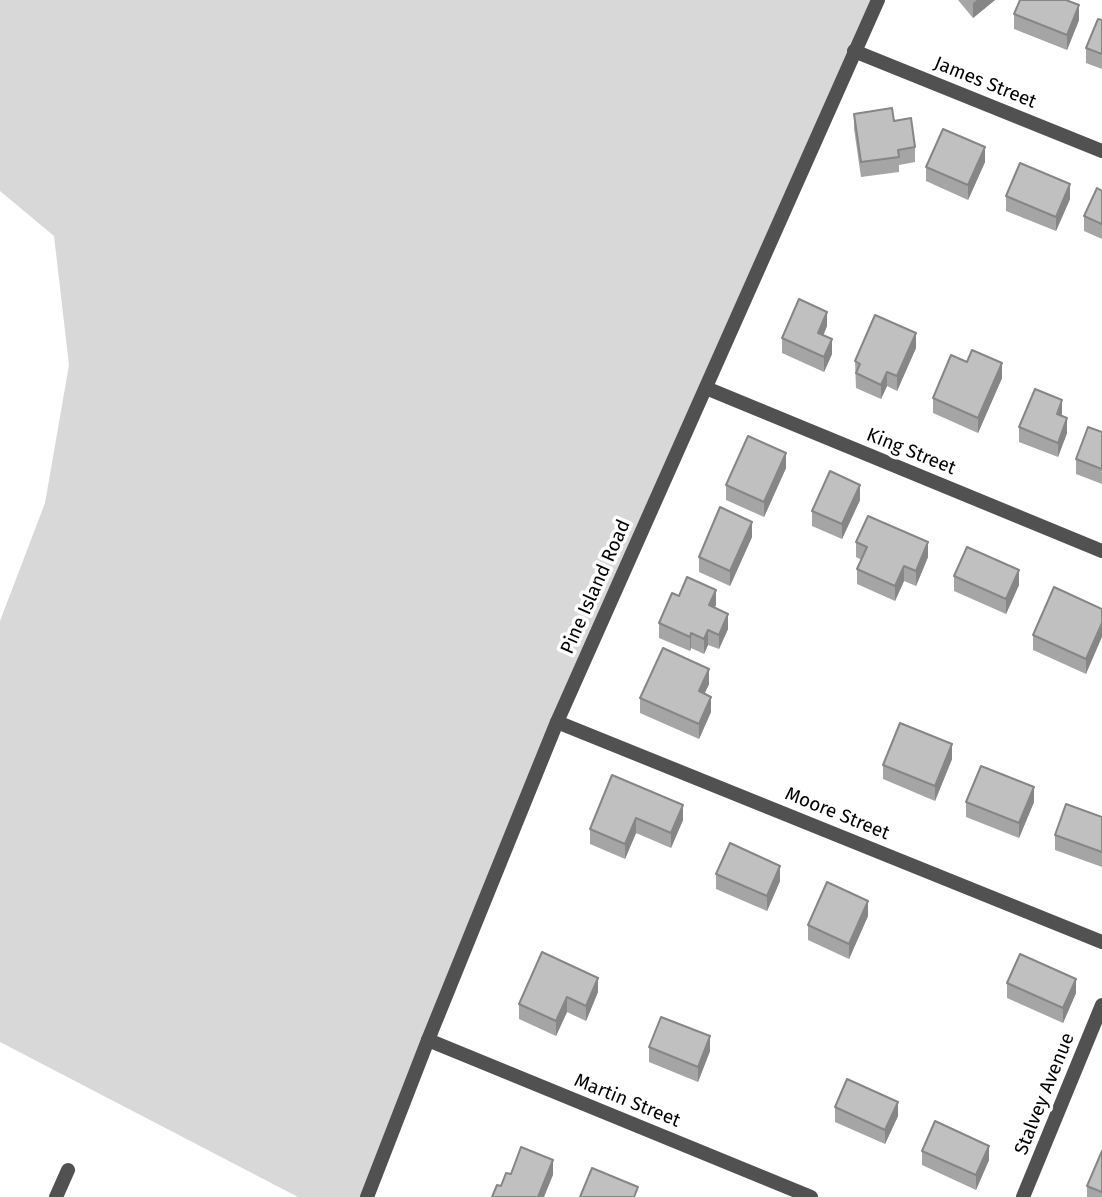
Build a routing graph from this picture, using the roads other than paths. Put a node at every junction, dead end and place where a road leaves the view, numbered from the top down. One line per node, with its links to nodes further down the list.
1 (878, 0): 2 (street, Pine Island Road)
2 (854, 51): 3 (street, James Street); 4 (street, Pine Island Road)
3 (1102, 150)
4 (706, 388): 5 (street, King Street); 6 (street, Pine Island Road)
5 (1102, 551)
6 (557, 722): 7 (street, Moore Street); 9 (street, Pine Island Road)
7 (1102, 942)
8 (1102, 1005): 14 (street, Stalvey Avenue)
9 (428, 1041): 12 (street, Pine Island Road); 13 (street, Martin Street)
10 (68, 1170): 11 (street)
11 (57, 1197)
12 (366, 1197)
13 (811, 1197)
14 (1023, 1197)

